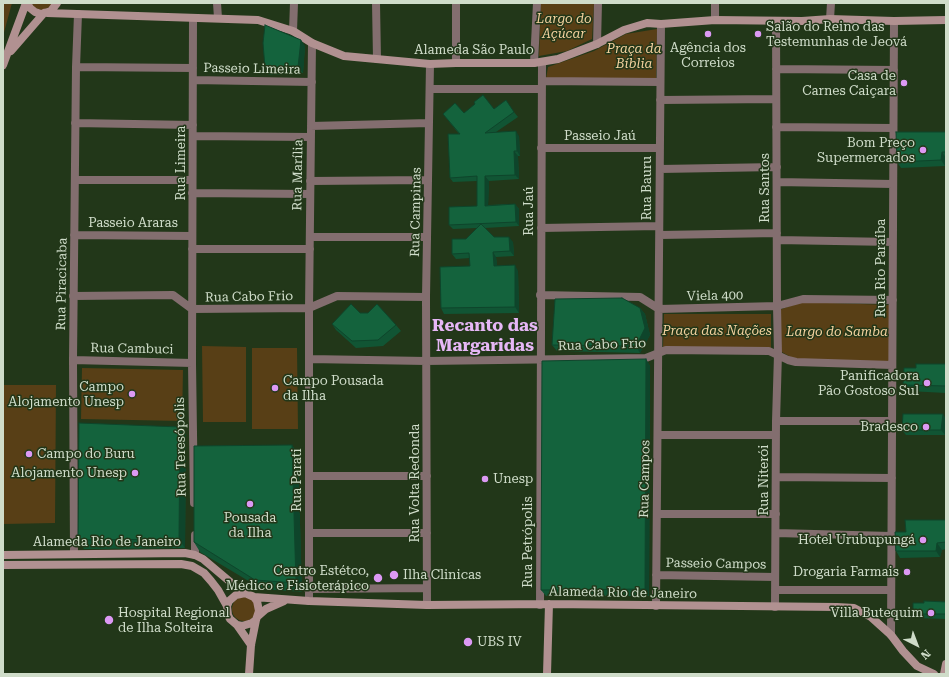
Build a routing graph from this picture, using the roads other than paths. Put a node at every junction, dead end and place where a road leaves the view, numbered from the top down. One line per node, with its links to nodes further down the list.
1 (27, 3): 11 (street); 24 (street)
2 (57, 3): 11 (street); 12 (street)
3 (217, 3): 14 (street)
4 (294, 3): 21 (street)
5 (376, 3): 25 (street)
6 (456, 3): 26 (street)
7 (537, 3): 27 (street, Rua Jaú)
8 (598, 3): 23 (street)
9 (715, 3): 16 (street)
10 (831, 3): 15 (street)
11 (46, 13): 12 (street, Alameda São Paulo); 24 (street)
12 (76, 14): 13 (street, Alameda São Paulo); 30 (street, Rua Piracicaba)
13 (193, 18): 14 (street, Alameda São Paulo); 31 (street, Rua Limeira)
14 (218, 18): 21 (street, Alameda São Paulo)
15 (830, 19): 18 (street, Alameda São Paulo); 19 (street, Alameda São Paulo)
16 (715, 20): 18 (street, Alameda São Paulo); 20 (street, Alameda São Paulo)
17 (946, 20): 19 (street, Alameda São Paulo)
18 (776, 21): 32 (street, Rua Santos)
19 (894, 21): 33 (street, Rua Rio Paraíba)
20 (662, 24): 23 (street, Alameda São Paulo); 36 (street, Rua Bauru)
21 (294, 31): 22 (street, Alameda São Paulo)
22 (312, 43): 25 (street, Alameda São Paulo); 35 (street, Rua Marília)
23 (597, 44): 27 (street, Alameda São Paulo)
24 (8, 55): 29 (street)
25 (377, 59): 28 (street, Alameda São Paulo)
26 (456, 63): 27 (street, Alameda São Paulo); 28 (street, Alameda São Paulo)
27 (538, 63): 37 (street, Rua Jaú)
28 (430, 64): 38 (street, Rua Campinas)
29 (3, 65)
30 (76, 67): 31 (street); 41 (street, Rua Piracicaba)
31 (193, 68): 34 (street, Rua Limeira)
32 (776, 69): 33 (street); 39 (street, Rua Santos)
33 (894, 70): 46 (street, Rua Rio Paraíba)
34 (193, 80): 35 (street, Passeio Limeira); 43 (street, Rua Limeira)
35 (312, 82): 44 (street, Rua Marília)
36 (660, 82): 37 (street); 40 (street, Rua Bauru)
37 (542, 85): 38 (street); 49 (street, Rua Jaú)
38 (430, 89): 42 (street, Rua Campinas)
39 (776, 99): 40 (street); 45 (street, Rua Santos)
40 (660, 100): 50 (street, Rua Bauru)
41 (75, 123): 43 (street); 53 (street, Rua Piracicaba)
42 (429, 123): 44 (street); 55 (street, Rua Campinas)
43 (193, 125): 47 (street, Rua Limeira)
44 (311, 126): 48 (street, Rua Marília)
45 (776, 127): 46 (street); 51 (street, Rua Santos)
46 (894, 128): 58 (street, Rua Rio Paraíba)
47 (193, 136): 48 (street); 54 (street, Rua Limeira)
48 (311, 137): 56 (street, Rua Marília)
49 (541, 148): 50 (street, Passeio Jaú); 61 (street, Rua Jaú)
50 (660, 148): 52 (street, Rua Bauru)
51 (776, 167): 52 (street); 57 (street, Rua Santos)
52 (660, 169): 62 (street, Rua Bauru)
53 (75, 180): 54 (street); 63 (street, Rua Piracicaba)
54 (192, 180): 59 (street, Rua Limeira)
55 (428, 180): 56 (street); 67 (street, Rua Campinas)
56 (310, 181): 60 (street, Rua Marília)
57 (777, 182): 58 (street); 65 (street, Rua Santos)
58 (893, 184): 68 (street, Rua Rio Paraíba)
59 (192, 193): 60 (street); 64 (street, Rua Limeira)
60 (310, 194): 66 (street, Rua Marília)
61 (541, 228): 62 (street); 71 (street, Rua Jaú)
62 (659, 230): 65 (street); 78 (street, Rua Bauru)
63 (74, 235): 64 (street, Passeio Araras); 72 (street, Rua Piracicaba)
64 (192, 236): 69 (street, Rua Limeira)
65 (777, 236): 68 (street); 75 (street, Rua Santos)
66 (310, 237): 67 (street); 70 (street, Rua Marília)
67 (427, 237): 73 (street, Rua Campinas)
68 (893, 242): 74 (street, Rua Rio Paraíba)
69 (192, 249): 70 (street); 77 (street, Rua Limeira)
70 (310, 249): 76 (street, Rua Marília)
71 (540, 295): 78 (street); 83 (street, Rua Jaú)
72 (73, 296): 77 (street, Rua Cabo Frio); 81 (street, Rua Piracicaba)
73 (426, 297): 76 (street); 84 (street, Rua Campinas)
74 (893, 300): 75 (street, Viela 400); 86 (street, Rua Rio Paraíba)
75 (777, 306): 78 (street, Viela 400); 80 (street, Rua Santos)
76 (309, 308): 77 (street, Rua Cabo Frio); 82 (street, Rua Parati)
77 (192, 309): 85 (street, Rua Teresópolis)
78 (659, 309): 79 (street, Rua Bauru)
79 (658, 353): 80 (street, Rua Cabo Frio); 83 (street, Rua Cabo Frio); 89 (street, Rua Campos)
80 (778, 354): 86 (street, Rua Cabo Frio); 87 (street, Rua Niterói)
81 (73, 360): 85 (street, Rua Cambuci); 103 (street, Rua Piracicaba)
82 (309, 360): 84 (street, Rua Cabo Frio); 91 (street, Rua Parati)
83 (540, 360): 84 (street, Rua Cabo Frio); 117 (street, Rua Petrópolis)
84 (426, 361): 92 (street, Rua Volta Redonda)
85 (192, 363): 95 (street, Rua Teresópolis)
86 (892, 365): 88 (street, Rua Rio Paraíba)
87 (776, 421): 88 (street); 90 (street, Rua Niterói)
88 (892, 421): 94 (street, Rua Rio Paraíba)
89 (658, 435): 90 (street); 96 (street, Rua Campos)
90 (776, 435): 93 (street, Rua Niterói)
91 (309, 476): 92 (street); 99 (street, Rua Parati)
92 (427, 476): 100 (street, Rua Volta Redonda)
93 (776, 477): 94 (street); 97 (street, Rua Niterói)
94 (892, 478): 102 (street, Rua Rio Paraíba)
95 (194, 509)
96 (657, 514): 97 (street); 107 (street, Rua Campos)
97 (776, 514): 101 (street, Rua Niterói)
98 (195, 524): 105 (street)
99 (309, 533): 100 (street); 110 (street, Rua Parati)
100 (427, 533): 109 (street, Rua Volta Redonda)
101 (776, 533): 102 (street); 108 (street, Rua Niterói)
102 (891, 536): 112 (street, Rua Rio Paraíba)
103 (74, 554): 104 (street, Alameda Rio de Janeiro); 105 (street, Alameda Rio de Janeiro)
104 (3, 555)
105 (196, 555): 113 (street, Alameda Rio de Janeiro)
106 (3, 565): 120 (street, Alameda Rio de Janeiro)
107 (656, 575): 108 (street, Passeio Campos); 121 (street, Rua Campos)
108 (776, 577): 111 (street, Rua Niterói)
109 (427, 588): 110 (street); 119 (street, Rua Volta Redonda)
110 (308, 589): 116 (street, Rua Parati)
111 (776, 590): 112 (street); 122 (street, Rua Niterói)
112 (891, 590): 125 (street, Rua Rio Paraíba)
113 (245, 593): 114 (street, Alameda Rio de Janeiro); 120 (street)
114 (254, 597): 115 (street, Alameda Rio de Janeiro); 123 (street)
115 (287, 600): 116 (street, Alameda Rio de Janeiro); 123 (street, Alameda Rio de Janeiro)
116 (309, 601): 119 (street, Alameda Rio de Janeiro)
117 (540, 604): 118 (street, Alameda Rio de Janeiro); 119 (street, Alameda Rio de Janeiro)
118 (549, 604): 121 (street, Alameda Rio de Janeiro); 129 (street)
119 (427, 605)
120 (227, 606): 124 (street, Alameda Rio de Janeiro)
121 (656, 606): 122 (street, Alameda Rio de Janeiro)
122 (775, 607): 125 (street, Alameda Rio de Janeiro)
123 (257, 618): 124 (street, Alameda Rio de Janeiro); 126 (street)
124 (237, 625): 126 (street)
125 (891, 635): 130 (street, Alameda Rio de Janeiro)
126 (251, 645): 128 (street)
127 (946, 664): 131 (street)
128 (249, 674)
129 (547, 674)
130 (934, 674)
131 (944, 674)

